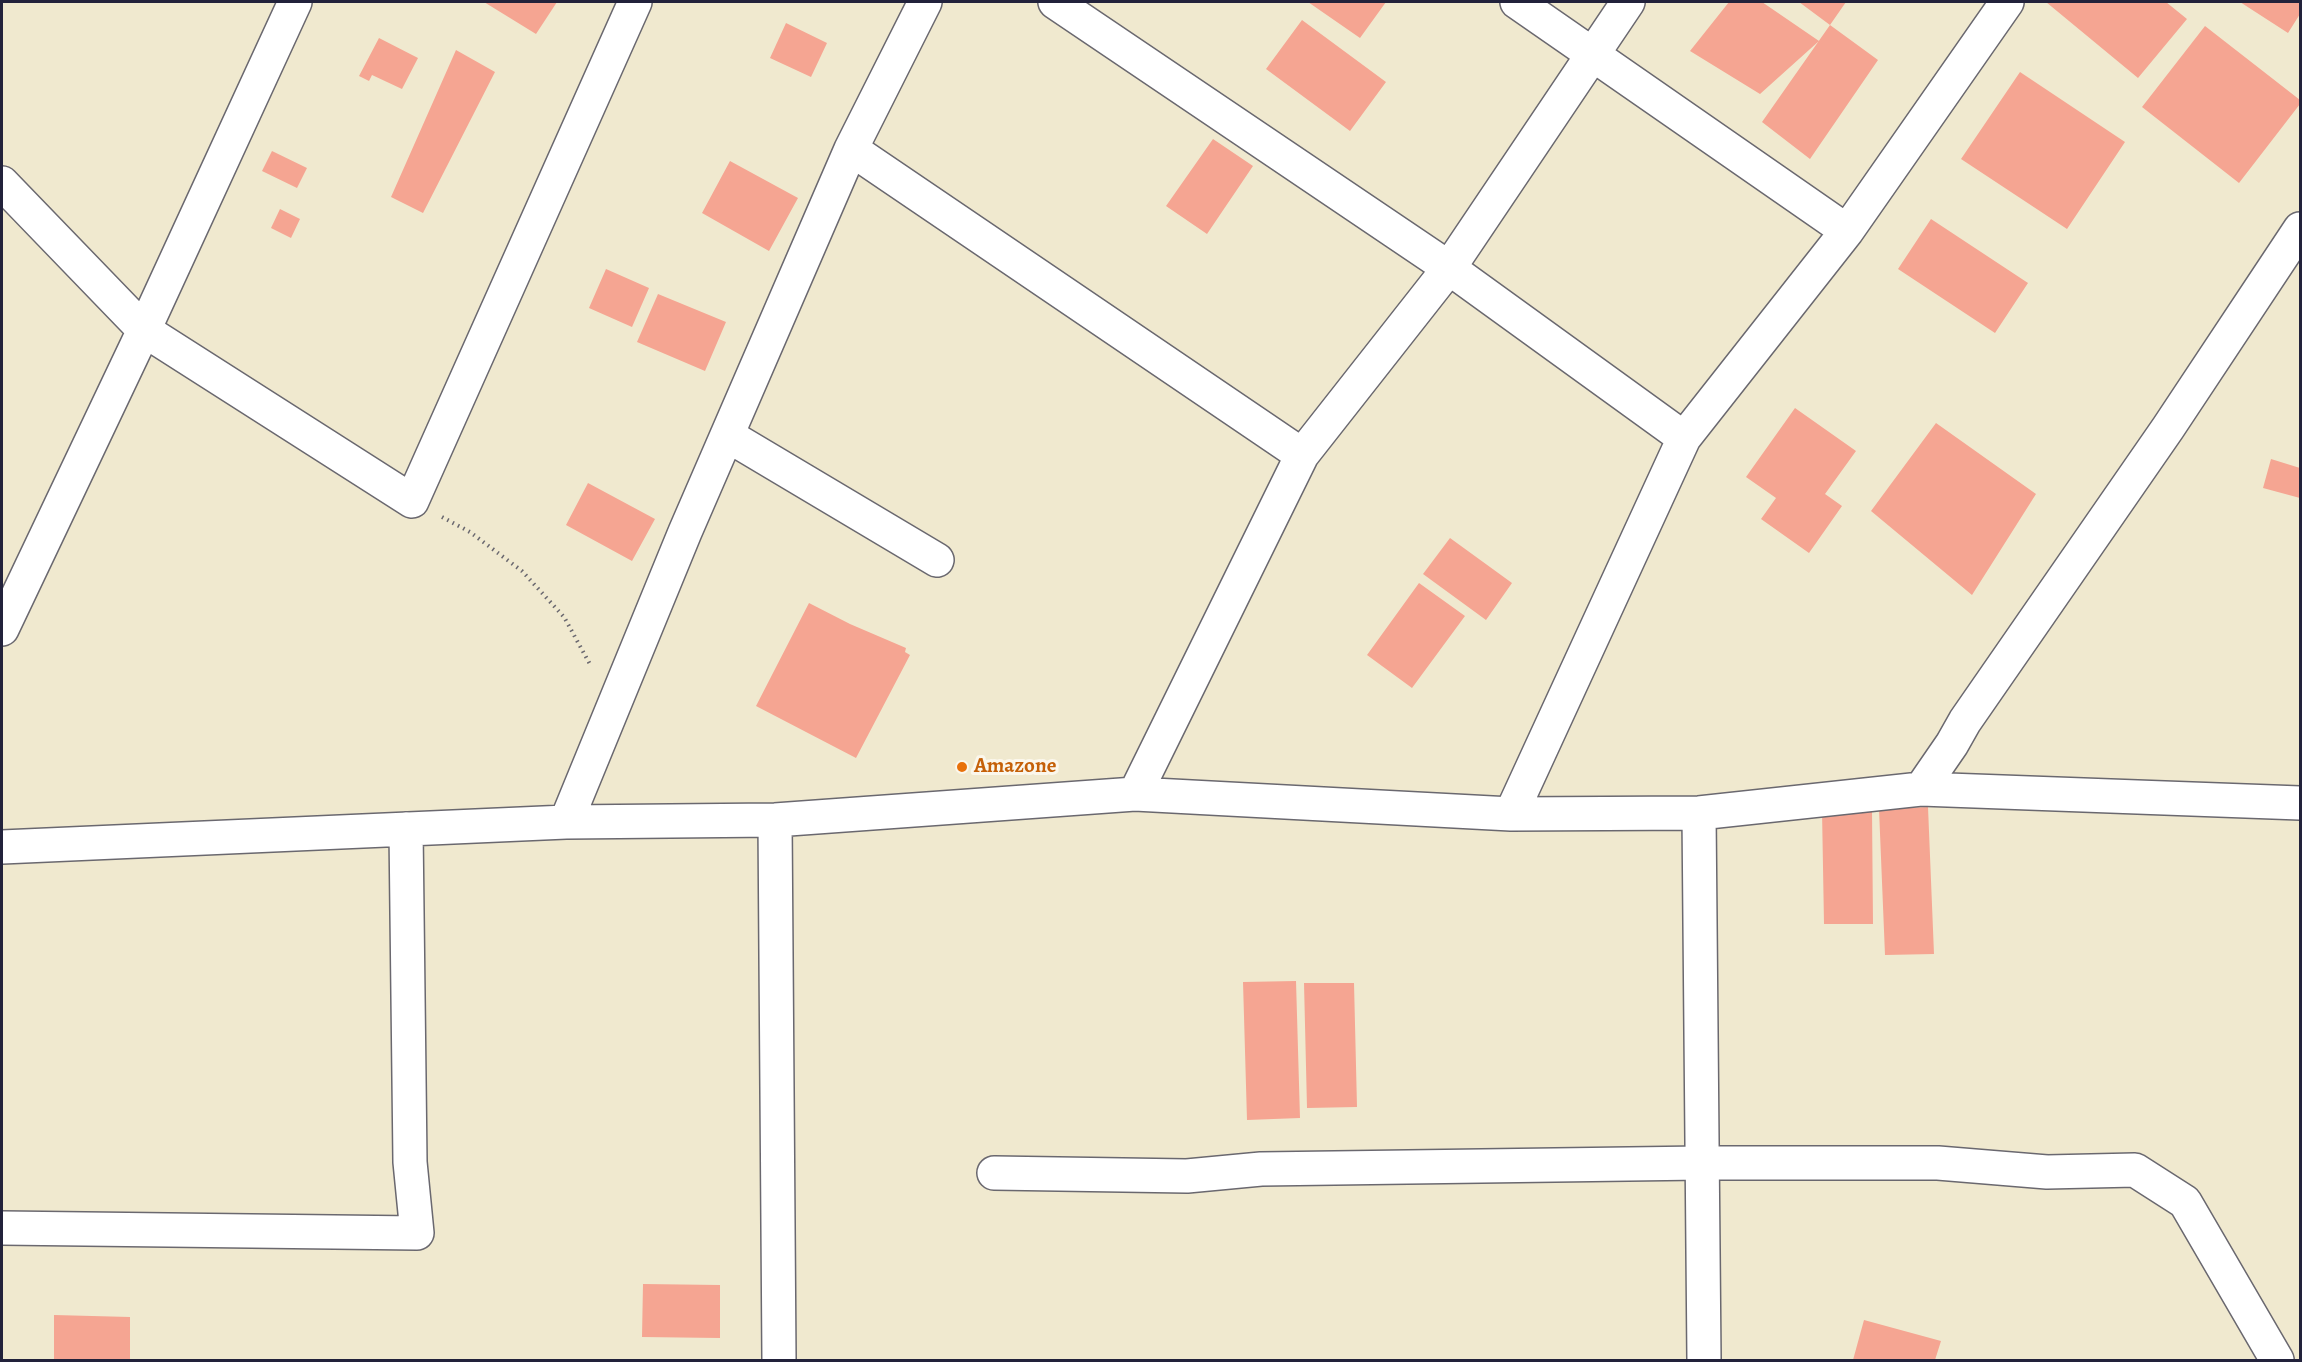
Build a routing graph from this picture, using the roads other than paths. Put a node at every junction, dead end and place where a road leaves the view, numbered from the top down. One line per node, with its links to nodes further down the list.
1 (295, 2): 14 (street)
2 (635, 2): 14 (street)
3 (925, 2): 9 (street)
4 (1055, 2): 13 (street)
5 (1517, 2): 8 (street)
6 (1628, 2): 8 (street)
7 (2007, 2): 12 (street)
8 (1593, 55): 12 (street); 13 (street)
9 (851, 149): 15 (street); 17 (street)
10 (2, 183): 14 (street)
11 (2301, 229): 20 (street)
12 (1847, 231): 16 (street)
13 (1449, 268): 16 (street); 17 (street)
14 (144, 330): 19 (street)
15 (727, 435): 18 (street); 26 (street)
16 (1684, 438): 24 (street)
17 (1302, 456): 21 (street)
18 (937, 560)
19 (2, 629)
20 (1921, 789): 22 (street); 23 (street)
21 (1135, 795): 24 (street); 25 (street)
22 (2301, 803)
23 (1699, 813): 24 (street); 29 (street)
24 (1511, 814)
25 (775, 820): 26 (street); 32 (street)
26 (566, 822): 27 (street)
27 (406, 829): 28 (street); 31 (street)
28 (2, 847)
29 (1702, 1163): 30 (street); 33 (street); 34 (street)
30 (994, 1173)
31 (2, 1228)
32 (779, 1360)
33 (1704, 1360)
34 (2277, 1360)

